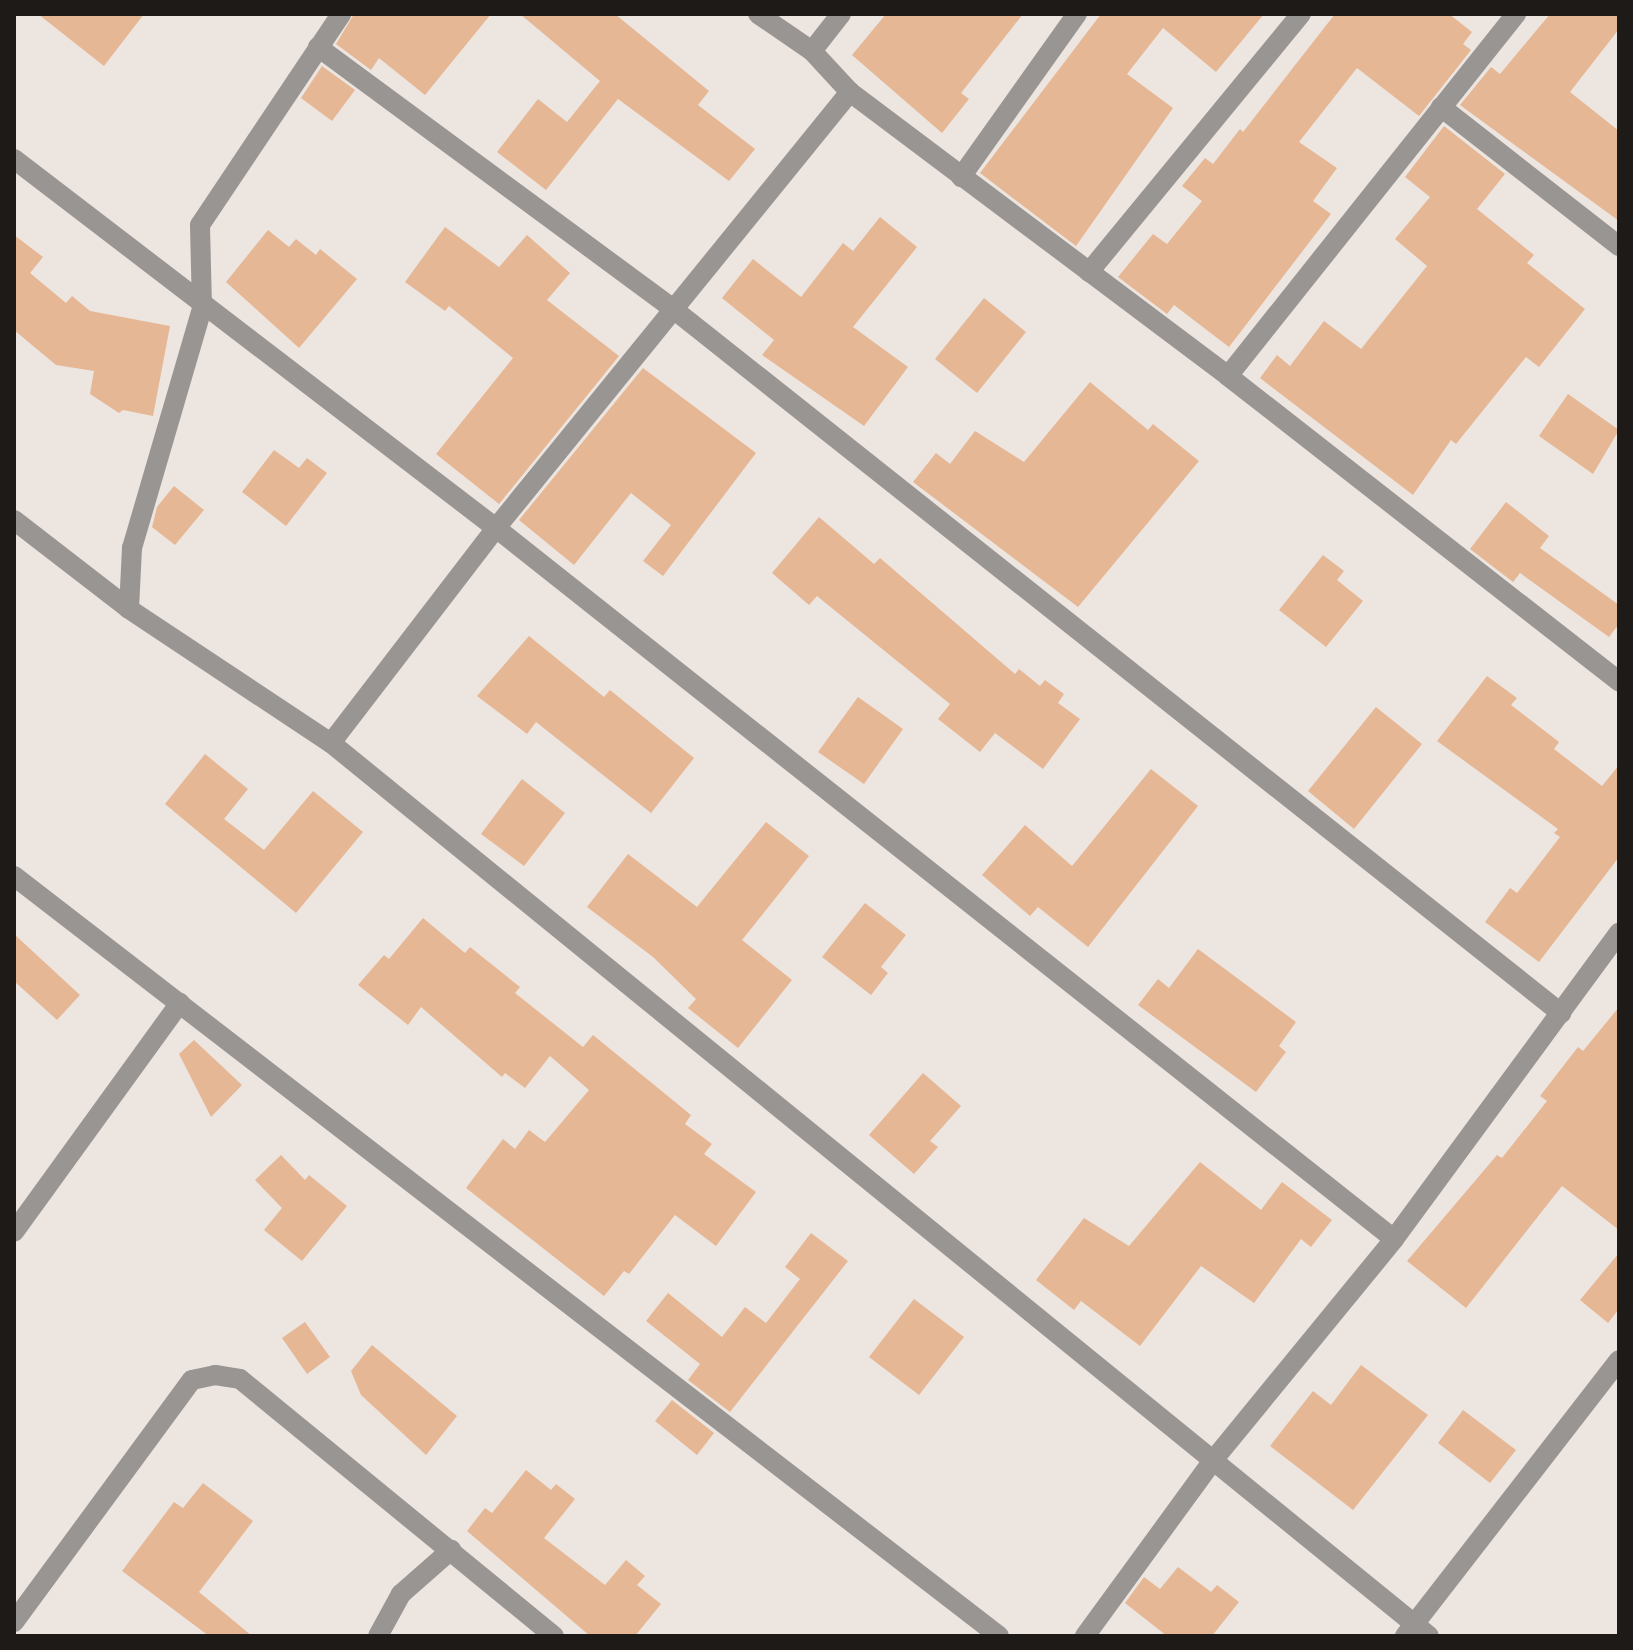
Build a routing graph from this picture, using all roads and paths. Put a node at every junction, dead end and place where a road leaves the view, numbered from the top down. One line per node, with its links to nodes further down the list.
1 (341, 14): 7 (street)
2 (758, 14): 8 (street)
3 (841, 14): 8 (street)
4 (1077, 14): 12 (street)
5 (1301, 14): 14 (street)
6 (1516, 14): 10 (street)
7 (318, 47): 15 (street); 16 (street)
8 (812, 51): 9 (street)
9 (850, 92): 12 (street); 16 (street)
10 (1441, 107): 13 (street); 17 (street)
11 (14, 159): 15 (street)
12 (961, 177): 14 (street)
13 (1619, 246)
14 (1089, 272): 17 (street)
15 (202, 308): 19 (street); 20 (street)
16 (672, 308): 19 (street); 26 (street)
17 (1228, 376): 21 (street)
18 (14, 520): 20 (street)
19 (496, 528): 22 (street); 28 (street)
20 (129, 609): 22 (street)
21 (1619, 682)
22 (331, 743): 30 (street)
23 (14, 876): 25 (street)
24 (1619, 933): 26 (street)
25 (180, 1003): 27 (street); 36 (street)
26 (1561, 1013): 28 (street)
27 (14, 1232)
28 (1394, 1239): 30 (street)
29 (1619, 1360): 33 (street)
30 (1215, 1458): 33 (street); 37 (street)
31 (451, 1550): 32 (street); 34 (street); 35 (street)
32 (14, 1622)
33 (1416, 1632)
34 (378, 1636)
35 (554, 1636)
36 (999, 1636)
37 (1085, 1636)

